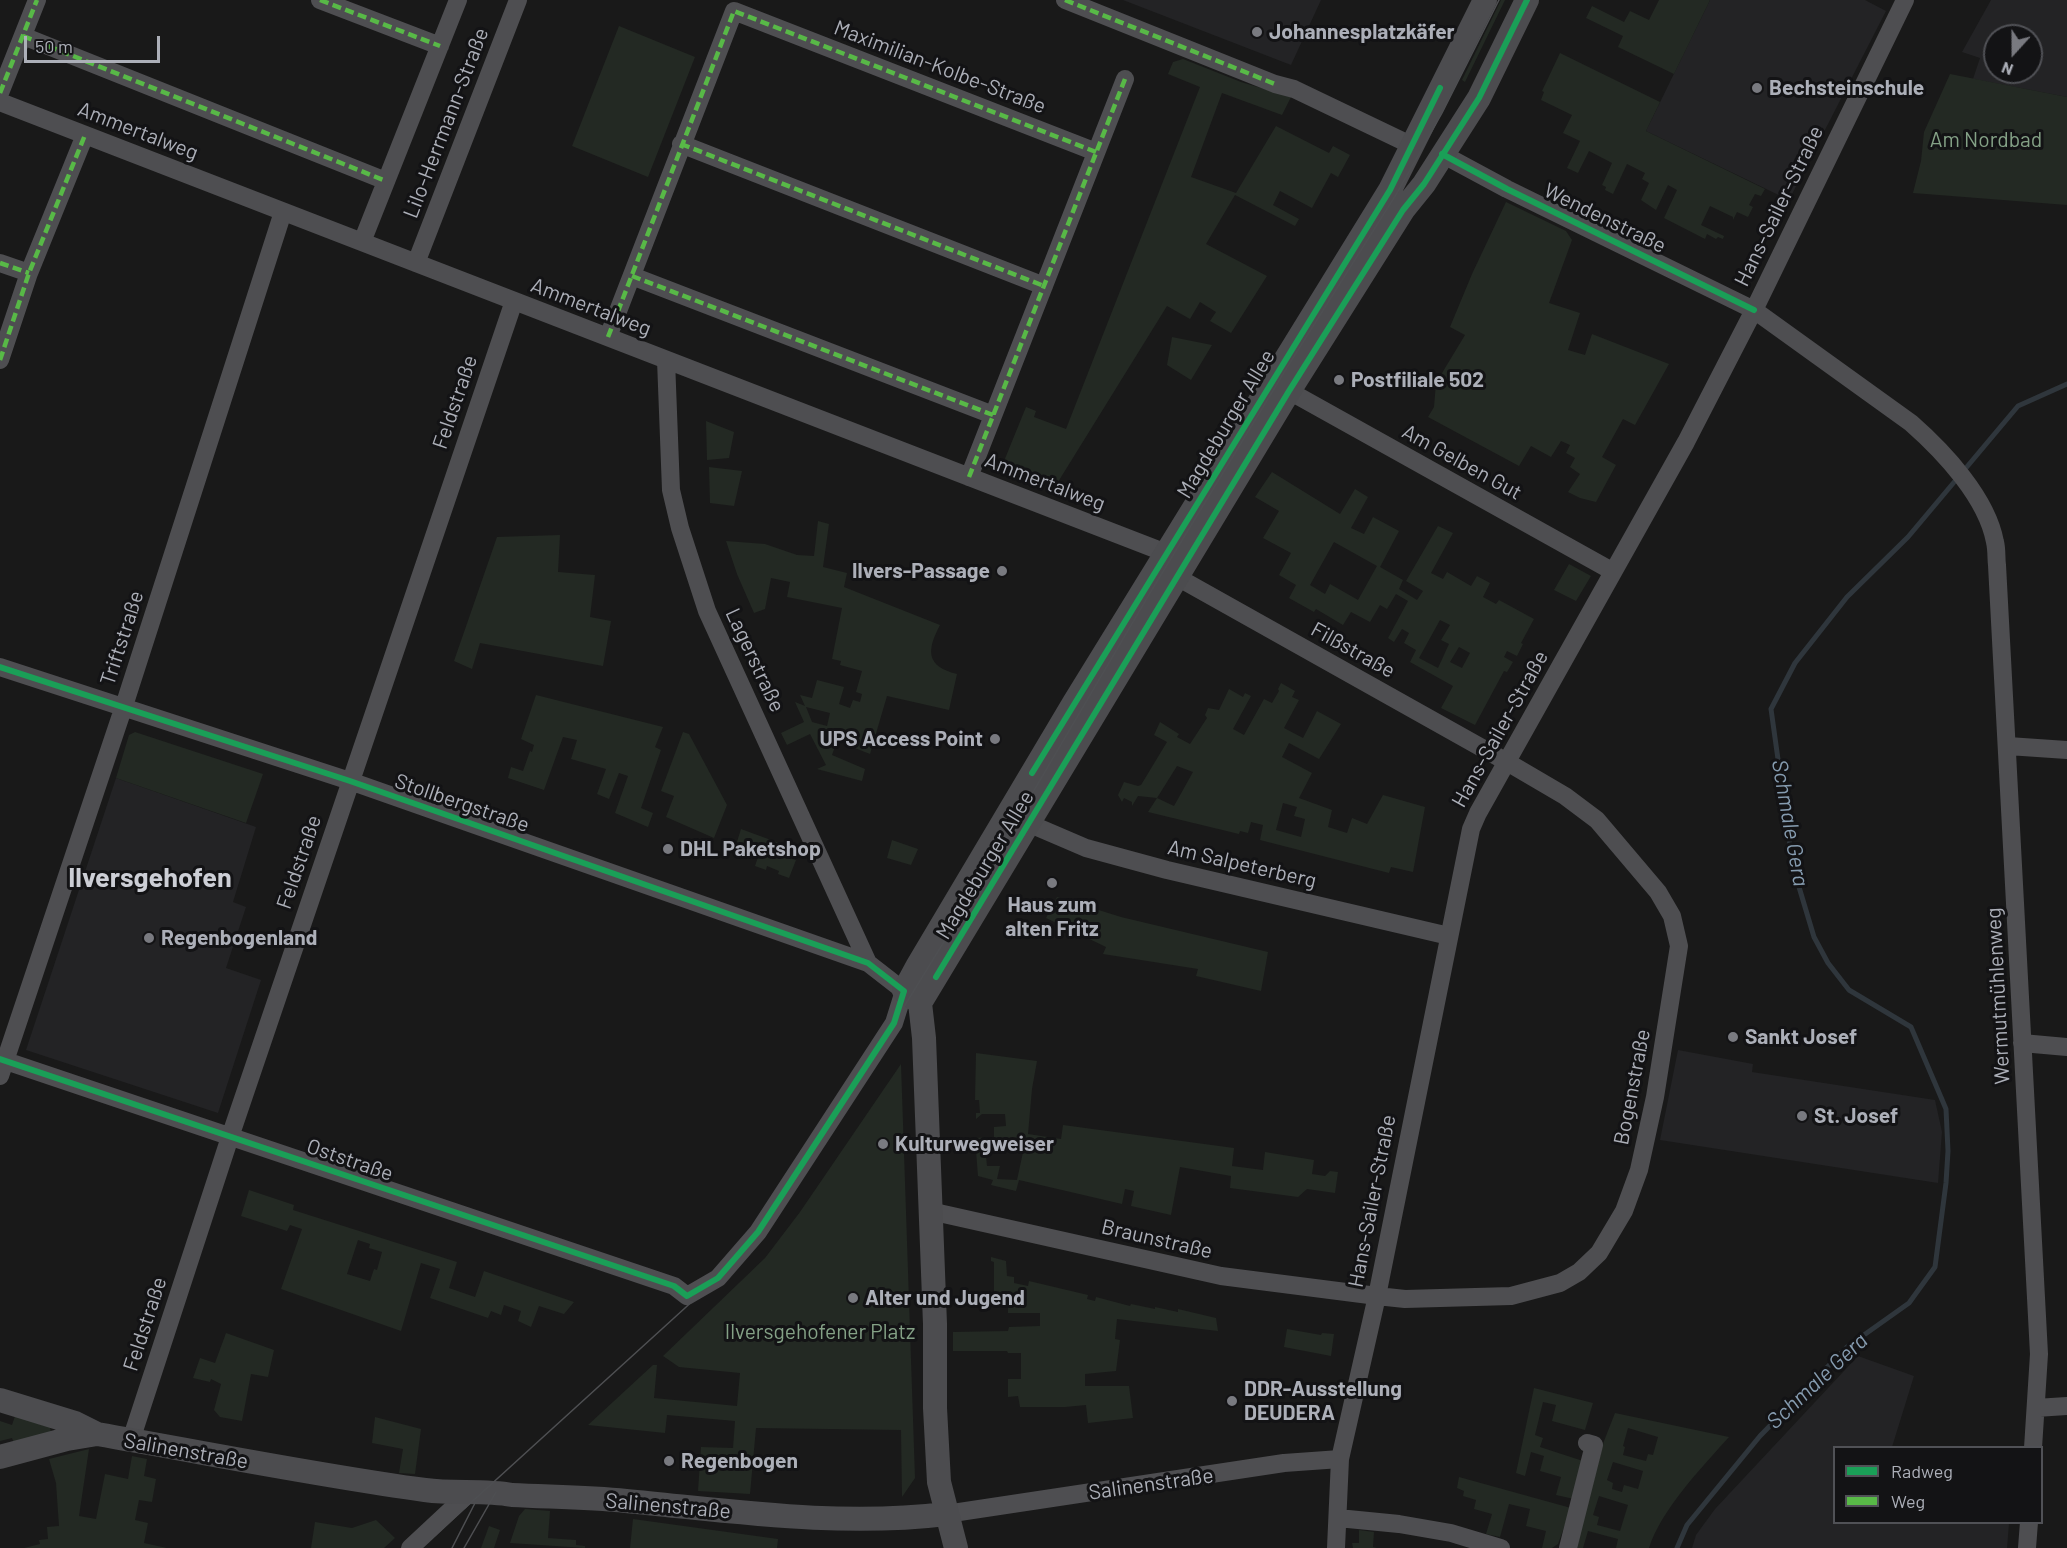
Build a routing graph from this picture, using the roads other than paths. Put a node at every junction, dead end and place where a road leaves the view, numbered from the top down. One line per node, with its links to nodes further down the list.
1 (37, 0): 9 (street)
2 (320, 0): 10 (street, Lilo-Herrmann-Straße)
3 (458, 0): 10 (street, Lilo-Herrmann-Straße)
4 (518, 0): 23 (street, Lilo-Herrmann-Straße)
5 (1065, 0): 16 (street)
6 (1485, 0): 16 (main road, Magdeburger Allee)
7 (1527, 0): 18 (main road, Magdeburger Allee)
8 (1905, 0): 28 (street, Hans-Sailer-Straße)
9 (23, 36): 12 (street); 19 (street, Lilo-Herrmann-Straße)
10 (440, 46): 19 (street, Lilo-Herrmann-Straße)
11 (1125, 79): 17 (street)
12 (0, 93)
13 (0, 102): 14 (street, Ammertalweg)
14 (85, 135): 20 (street, Ammertalweg); 24 (street)
15 (681, 144): 17 (street, Maximilian-Kolbe-Straße); 25 (street, Maximilian-Kolbe-Straße); 26 (street)
16 (1413, 146): 36 (main road, Magdeburger Allee)
17 (1096, 152): 26 (street)
18 (1442, 154): 28 (street, Wendenstraße); 32 (main road, Magdeburger Allee)
19 (386, 180): 21 (street, Lilo-Herrmann-Straße)
20 (283, 212): 21 (street, Ammertalweg); 40 (street, Triftstraße)
21 (362, 242): 23 (street, Ammertalweg)
22 (0, 263): 24 (street)
23 (416, 263): 27 (street, Ammertalweg)
24 (29, 273): 30 (street)
25 (632, 276): 29 (street, Maximilian-Kolbe-Straße); 33 (street)
26 (1044, 286): 33 (street)
27 (514, 301): 29 (street, Ammertalweg); 44 (street, Feldstraße)
28 (1754, 310): 35 (street, Wendenstraße); 37 (street, Hans-Sailer-Straße)
29 (608, 337): 31 (street, Ammertalweg)
30 (0, 360)
31 (666, 360): 34 (street, Ammertalweg); 47 (street, Lagerstraße)
32 (1289, 391): 37 (street, Am Gelben Gut); 38 (main road, Magdeburger Allee)
33 (993, 415): 34 (street)
34 (969, 477): 36 (street, Ammertalweg)
35 (1995, 542): 41 (street, Wermutmühlenweg)
36 (1167, 553): 48 (main road, Magdeburger Allee)
37 (1612, 572): 43 (street, Hans-Sailer-Straße)
38 (1177, 577): 43 (street, Filßstraße); 45 (main road, Magdeburger Allee)
39 (0, 667): 40 (street, Stollbergstraße)
40 (124, 706): 44 (street, Stollbergstraße); 51 (street, Triftstraße)
41 (2008, 746): 42 (street); 49 (street, Wermutmühlenweg)
42 (2067, 750)
43 (1507, 762): 46 (street, Hans-Sailer-Straße); 55 (street, Bogenstraße)
44 (350, 781): 47 (street, Stollbergstraße); 52 (street, Feldstraße)
45 (1030, 824): 46 (street, Am Salpeterberg); 48 (main road, Magdeburger Allee)
46 (1449, 936): 55 (street, Hans-Sailer-Straße)
47 (868, 963): 48 (street, Stollbergstraße)
48 (912, 997): 53 (main road); 54 (street, Magdeburger Allee)
49 (2022, 1043): 50 (street); 58 (street, Wermutmühlenweg)
50 (2067, 1047)
51 (2, 1066): 52 (street, Oststraße)
52 (230, 1137): 54 (street, Oststraße); 60 (street, Feldstraße)
53 (930, 1211): 55 (street, Braunstraße); 66 (main road)
54 (687, 1296)
55 (1377, 1296): 64 (street, Hans-Sailer-Straße)
56 (0, 1400): 59 (main road)
57 (2067, 1406): 58 (street)
58 (2036, 1408): 62 (street, Wermutmühlenweg)
59 (97, 1434): 60 (main road, Salinenstraße); 63 (main road, Salinenstraße)
60 (131, 1440): 65 (main road, Salinenstraße)
61 (1587, 1443): 73 (street)
62 (2033, 1446)
63 (0, 1457)
64 (1340, 1459): 66 (street, Salinenstraße); 67 (street, Hans-Sailer-Straße)
65 (469, 1493): 66 (main road, Salinenstraße); 69 (street)
66 (946, 1514): 70 (main road)
67 (1338, 1518): 71 (street, Hans-Sailer-Straße); 72 (street)
68 (2029, 1524): 74 (street)
69 (410, 1548)
70 (956, 1548)
71 (1336, 1548)
72 (1501, 1548)
73 (1568, 1548)
74 (2027, 1548)

